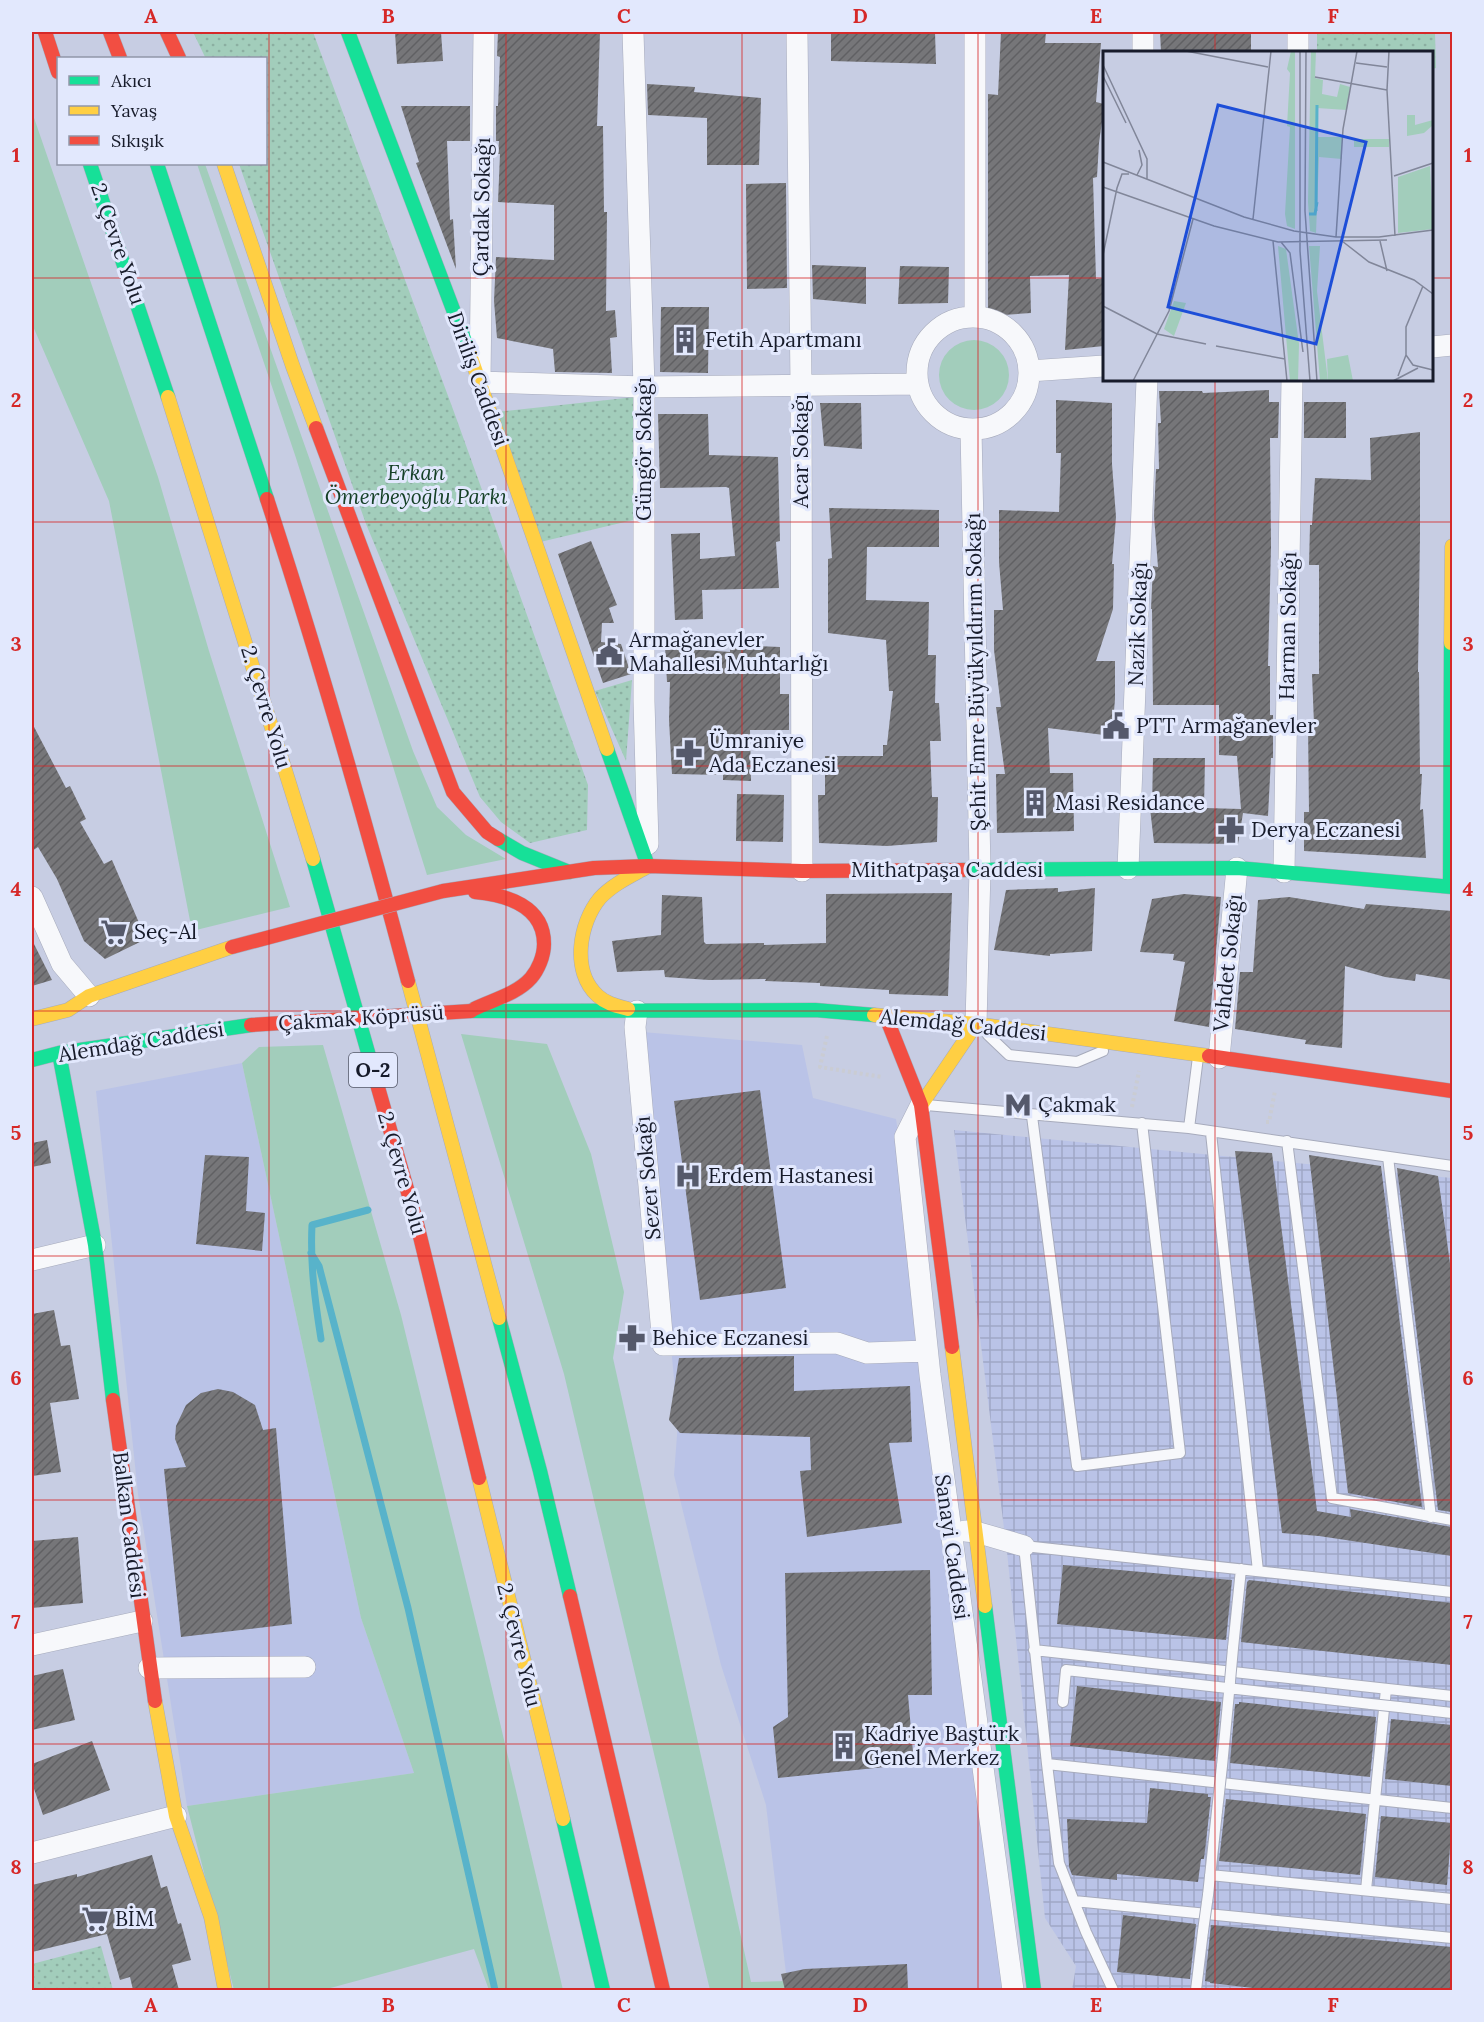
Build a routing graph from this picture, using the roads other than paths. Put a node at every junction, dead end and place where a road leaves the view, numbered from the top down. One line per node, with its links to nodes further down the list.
1 (45, 32): 15 (main road)
2 (110, 32): 13 (main road)
3 (167, 32): 14 (main road)
4 (348, 32): 26 (main road, Diriliş Caddesi)
5 (484, 32): 26 (street, Çardak Sokağı)
6 (633, 32): 29 (street, Güngör Sokağı)
7 (797, 32): 28 (street, Acar Sokağı)
8 (975, 32): 19 (street)
9 (1143, 32): 11 (street)
10 (1298, 32): 12 (street)
11 (1143, 51)
12 (1298, 51)
13 (120, 57)
14 (179, 57)
15 (57, 69)
16 (90, 165): 96 (main road, 2. Çevre Yolu / O-2)
17 (157, 165): 97 (main road, O-2)
18 (224, 165): 36 (main road)
19 (975, 317): 23 (street); 27 (street)
20 (1452, 345): 21 (street)
21 (1433, 347)
22 (1103, 366): 23 (street)
23 (1029, 371): 30 (street)
24 (1147, 381): 34 (street, Nazik Sokağı)
25 (1292, 381): 38 (street, Harman Sokağı)
26 (480, 382): 29 (street); 32 (main road, Diriliş Caddesi)
27 (918, 384): 28 (street); 30 (street)
28 (801, 385): 29 (street); 37 (street, Acar Sokağı)
29 (644, 387): 32 (street, Güngör Sokağı)
30 (971, 429): 35 (street, Şehit Emre Büyükyıldırım Sokağı)
31 (1452, 546): 39 (main road)
32 (648, 866): 36 (main road, Mithatpaşa Caddesi); 37 (main road, Mithatpaşa Caddesi); 44 (main road)
33 (1237, 868): 34 (main road, Mithatpaşa Caddesi); 38 (main road, Mithatpaşa Caddesi); 52 (street, Vahdet Sokağı)
34 (1128, 869): 35 (main road, Mithatpaşa Caddesi)
35 (980, 870): 37 (main road, Mithatpaşa Caddesi); 47 (street, Şehit Emre Büyükyıldırım Sokağı)
36 (569, 872): 40 (main road, Mithatpaşa Caddesi)
37 (802, 872)
38 (1284, 872): 39 (main road, Mithatpaşa Caddesi)
39 (1451, 886)
40 (443, 891): 42 (main road, Alemdağ Caddesi, bridge); 43 (main road)
41 (32, 897): 42 (street)
42 (89, 996): 46 (main road, Alemdağ Caddesi)
43 (471, 1011): 44 (main road, Alemdağ Caddesi); 48 (main road, Çakmak Köprüsü, bridge)
44 (637, 1011): 45 (main road, Alemdağ Caddesi); 65 (street, Sezer Sokağı)
45 (886, 1017): 47 (main road, Alemdağ Caddesi); 55 (main road, Sanayi Caddesi)
46 (32, 1019)
47 (976, 1024): 49 (main road, Alemdağ Caddesi); 49 (lane); 55 (main road, Sanayi Caddesi)
48 (251, 1025): 50 (main road, Alemdağ Caddesi)
49 (1120, 1044): 51 (main road, Alemdağ Caddesi)
50 (59, 1053): 53 (main road, Alemdağ Caddesi); 63 (main road, Balkan Caddesi)
51 (1198, 1054): 52 (main road, Alemdağ Caddesi); 58 (lane)
52 (1219, 1058): 54 (main road, Alemdağ Caddesi)
53 (32, 1060)
54 (1452, 1091)
55 (921, 1105): 56 (lane); 65 (street, Sanayi Caddesi); 69 (main road, Sanayi Caddesi)
56 (1032, 1116): 57 (lane); 57 (lane)
57 (1142, 1124): 58 (lane)
58 (1189, 1128): 59 (lane)
59 (1211, 1133): 60 (lane); 72 (lane)
60 (1287, 1141): 61 (lane); 66 (lane)
61 (1388, 1157): 62 (lane); 66 (lane)
62 (1452, 1166)
63 (95, 1245): 64 (street); 74 (main road, Balkan Caddesi)
64 (32, 1260)
65 (927, 1350): 68 (street, Sanayi Caddesi)
66 (1431, 1517): 67 (lane)
67 (1452, 1520)
68 (950, 1531): 69 (street); 98 (street, Sanayi Caddesi)
69 (976, 1532): 70 (street); 99 (main road, Sanayi Caddesi)
70 (1024, 1546): 71 (lane); 76 (lane)
71 (1240, 1569): 72 (lane); 79 (lane, bridge)
72 (1258, 1571): 73 (lane)
73 (1452, 1593)
74 (142, 1621): 75 (street); 78 (main road, Balkan Caddesi)
75 (32, 1645)
76 (1034, 1650): 80 (lane); 84 (lane)
77 (305, 1667): 78 (street)
78 (149, 1668): 87 (main road, Balkan Caddesi)
79 (1230, 1685): 82 (lane); 83 (lane, bridge); 89 (lane, bridge)
80 (1386, 1689): 81 (lane); 85 (lane)
81 (1452, 1696)
82 (1063, 1702)
83 (1452, 1713)
84 (1047, 1764): 85 (lane); 92 (lane)
85 (1375, 1799): 86 (lane); 90 (lane)
86 (1452, 1808)
87 (176, 1816): 88 (street); 95 (main road, Balkan Caddesi)
88 (32, 1853)
89 (1210, 1875): 90 (lane); 94 (lane, bridge)
90 (1366, 1890): 91 (lane)
91 (1452, 1899)
92 (1074, 1901): 93 (lane); 100 (lane)
93 (1452, 1938)
94 (1197, 1989)
95 (225, 1990)
96 (603, 1990)
97 (663, 1990)
98 (1013, 1990)
99 (1034, 1990)
100 (1113, 1990)

